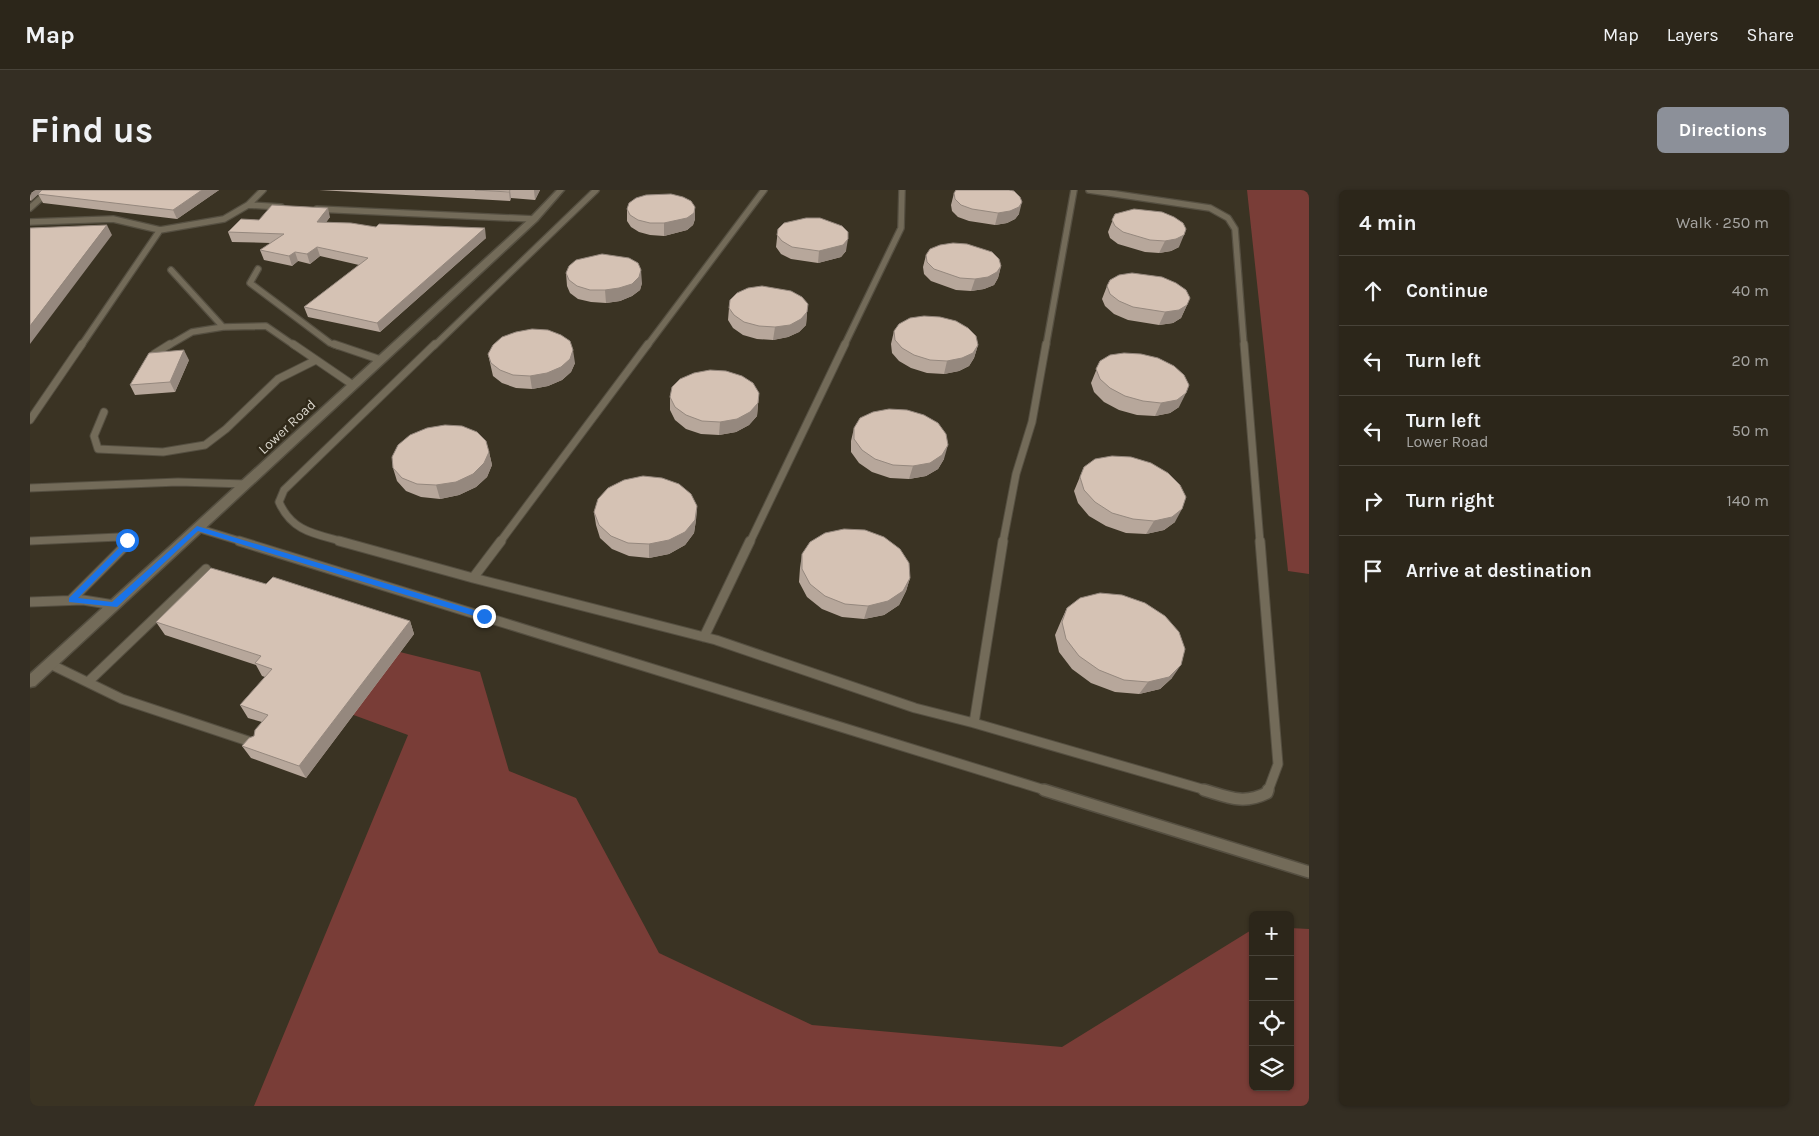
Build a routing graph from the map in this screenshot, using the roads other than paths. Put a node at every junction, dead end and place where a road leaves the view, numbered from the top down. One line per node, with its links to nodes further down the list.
1 (50, 190): 11 (lane)
2 (263, 190): 9 (lane)
3 (561, 190): 13 (street, Lower Road)
4 (596, 190): 30 (lane)
5 (764, 190): 30 (lane)
6 (902, 190): 34 (lane)
7 (1074, 190): 38 (lane)
8 (1089, 190): 38 (lane)
9 (248, 206): 10 (lane); 15 (lane)
10 (288, 207)
11 (30, 208)
12 (308, 208): 13 (lane)
13 (534, 219): 21 (street, Lower Road)
14 (30, 222): 15 (lane)
15 (160, 230): 24 (lane)
16 (258, 269): 21 (lane)
17 (171, 270): 18 (lane)
18 (223, 326): 19 (lane); 20 (lane)
19 (154, 354)
20 (316, 360): 22 (lane); 23 (lane)
21 (381, 360): 22 (street, Lower Road)
22 (353, 385): 25 (street, Lower Road)
23 (104, 412)
24 (30, 420)
25 (246, 484): 26 (lane); 27 (street, Lower Road)
26 (30, 488)
27 (197, 528): 33 (street, Lower Road); 40 (lane)
28 (30, 541): 31 (lane)
29 (206, 569): 37 (lane)
30 (473, 578): 34 (lane)
31 (71, 600): 32 (lane); 33 (lane)
32 (30, 602)
33 (114, 605): 35 (street, Lower Road)
34 (704, 637): 38 (lane)
35 (50, 664): 36 (street, Lower Road); 37 (lane)
36 (30, 682)
37 (88, 682): 39 (lane)
38 (974, 723)
39 (257, 744)
40 (1309, 872)

